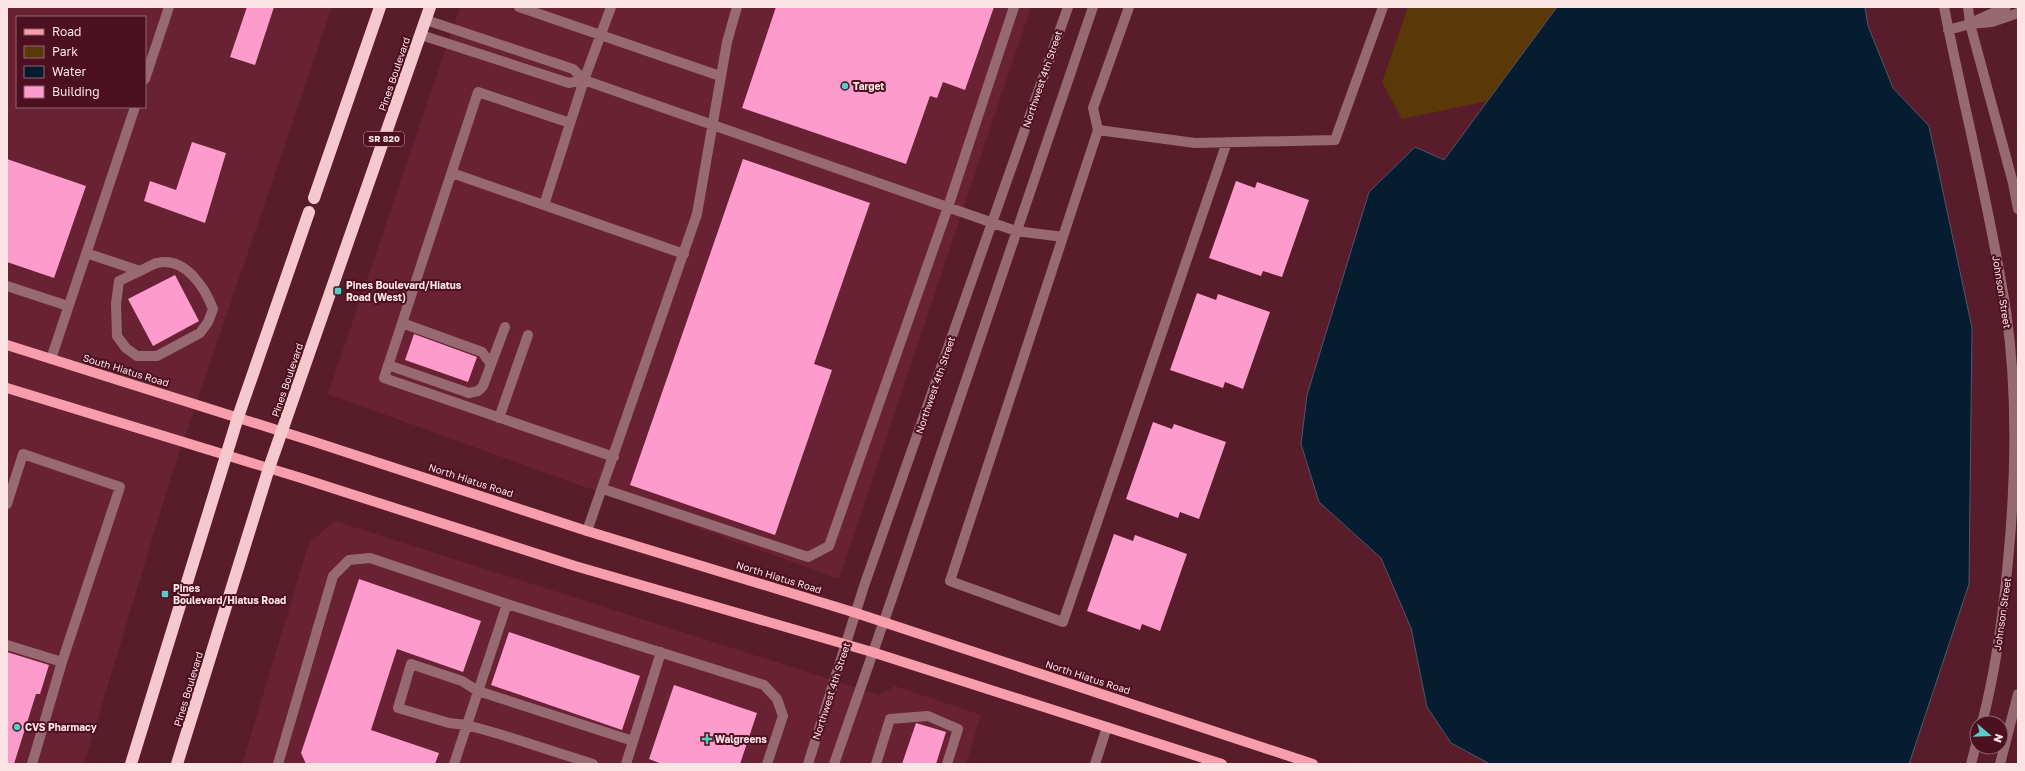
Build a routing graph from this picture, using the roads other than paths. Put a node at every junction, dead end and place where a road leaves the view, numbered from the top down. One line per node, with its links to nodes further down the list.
1 (169, 7): 21 (street)
2 (380, 7): 30 (highway)
3 (430, 7): 16 (highway, Pines Boulevard / SR 820)
4 (519, 7): 20 (street)
5 (611, 7): 20 (street)
6 (737, 7): 22 (street)
7 (1014, 7): 32 (street)
8 (1068, 7): 35 (street, Northwest 4th Street)
9 (1093, 7): 36 (street)
10 (1129, 7): 27 (street)
11 (1383, 7): 28 (street)
12 (1944, 7): 18 (street, Johnson Street)
13 (1968, 7): 17 (street)
14 (2006, 7): 17 (street)
15 (2018, 13): 17 (street)
16 (426, 20): 19 (highway, Pines Boulevard / SR 820); 23 (street)
17 (1970, 24): 18 (street); 33 (street)
18 (1948, 30): 70 (street, Johnson Street)
19 (421, 35): 23 (street); 53 (highway, Pines Boulevard / SR 820)
20 (601, 35): 22 (street); 23 (street)
21 (146, 76)
22 (720, 76): 26 (street)
23 (584, 80): 25 (street); 26 (street)
24 (135, 108): 38 (street)
25 (570, 123): 29 (street); 31 (street)
26 (712, 124): 32 (street); 39 (street)
27 (1098, 130): 28 (street); 37 (street)
28 (1227, 142): 37 (street)
29 (452, 173): 31 (street); 43 (street)
30 (314, 198): 34 (main road)
31 (544, 205): 39 (street)
32 (948, 207): 35 (street); 57 (street)
33 (2018, 208)
34 (309, 212): 51 (highway)
35 (992, 222): 36 (street); 61 (street, Northwest 4th Street)
36 (1016, 231): 37 (street); 62 (street)
37 (1063, 237)
38 (86, 253): 40 (street); 42 (street)
39 (684, 254): 55 (street)
40 (140, 271): 40 (street)
41 (7, 286): 42 (street)
42 (68, 306): 47 (street)
43 (402, 323): 48 (street); 49 (street)
44 (505, 327): 48 (street)
45 (528, 335): 52 (street)
46 (7, 345): 47 (main road, South Hiatus Road)
47 (51, 359): 51 (main road, South Hiatus Road)
48 (490, 364): 49 (street)
49 (388, 365): 52 (street)
50 (7, 388): 54 (main road)
51 (238, 417): 53 (main road, North Hiatus Road); 54 (highway)
52 (499, 418): 55 (street)
53 (282, 431): 56 (highway, Pines Boulevard / SR 820); 59 (main road, North Hiatus Road)
54 (226, 455): 56 (main road); 75 (highway)
55 (614, 457): 57 (street)
56 (269, 468): 64 (main road); 76 (highway, Pines Boulevard / SR 820)
57 (603, 489): 59 (street)
58 (7, 504): 67 (street)
59 (587, 531): 61 (main road, North Hiatus Road)
60 (507, 604): 65 (street); 68 (street); 77 (street)
61 (856, 613): 62 (main road, North Hiatus Road); 64 (street, Northwest 4th Street)
62 (883, 622): 66 (street); 88 (main road, North Hiatus Road)
63 (7, 645): 67 (street)
64 (846, 645): 66 (main road); 82 (street, Northwest 4th Street)
65 (661, 652): 73 (street); 81 (street)
66 (872, 652): 72 (main road); 83 (street)
67 (62, 662): 74 (street)
68 (478, 691): 71 (street); 71 (street); 73 (street)
69 (2018, 694): 89 (street)
70 (1984, 715)
71 (467, 725): 78 (street); 79 (street)
72 (1107, 727): 86 (street); 87 (main road)
73 (633, 741): 80 (street)
74 (32, 764)
75 (131, 764)
76 (177, 764)
77 (278, 764)
78 (454, 764)
79 (593, 764)
80 (626, 764)
81 (767, 764)
82 (808, 764)
83 (834, 764)
84 (876, 764): 85 (street)
85 (947, 764)
86 (1095, 764)
87 (1222, 764)
88 (1313, 764)
89 (2000, 764)

